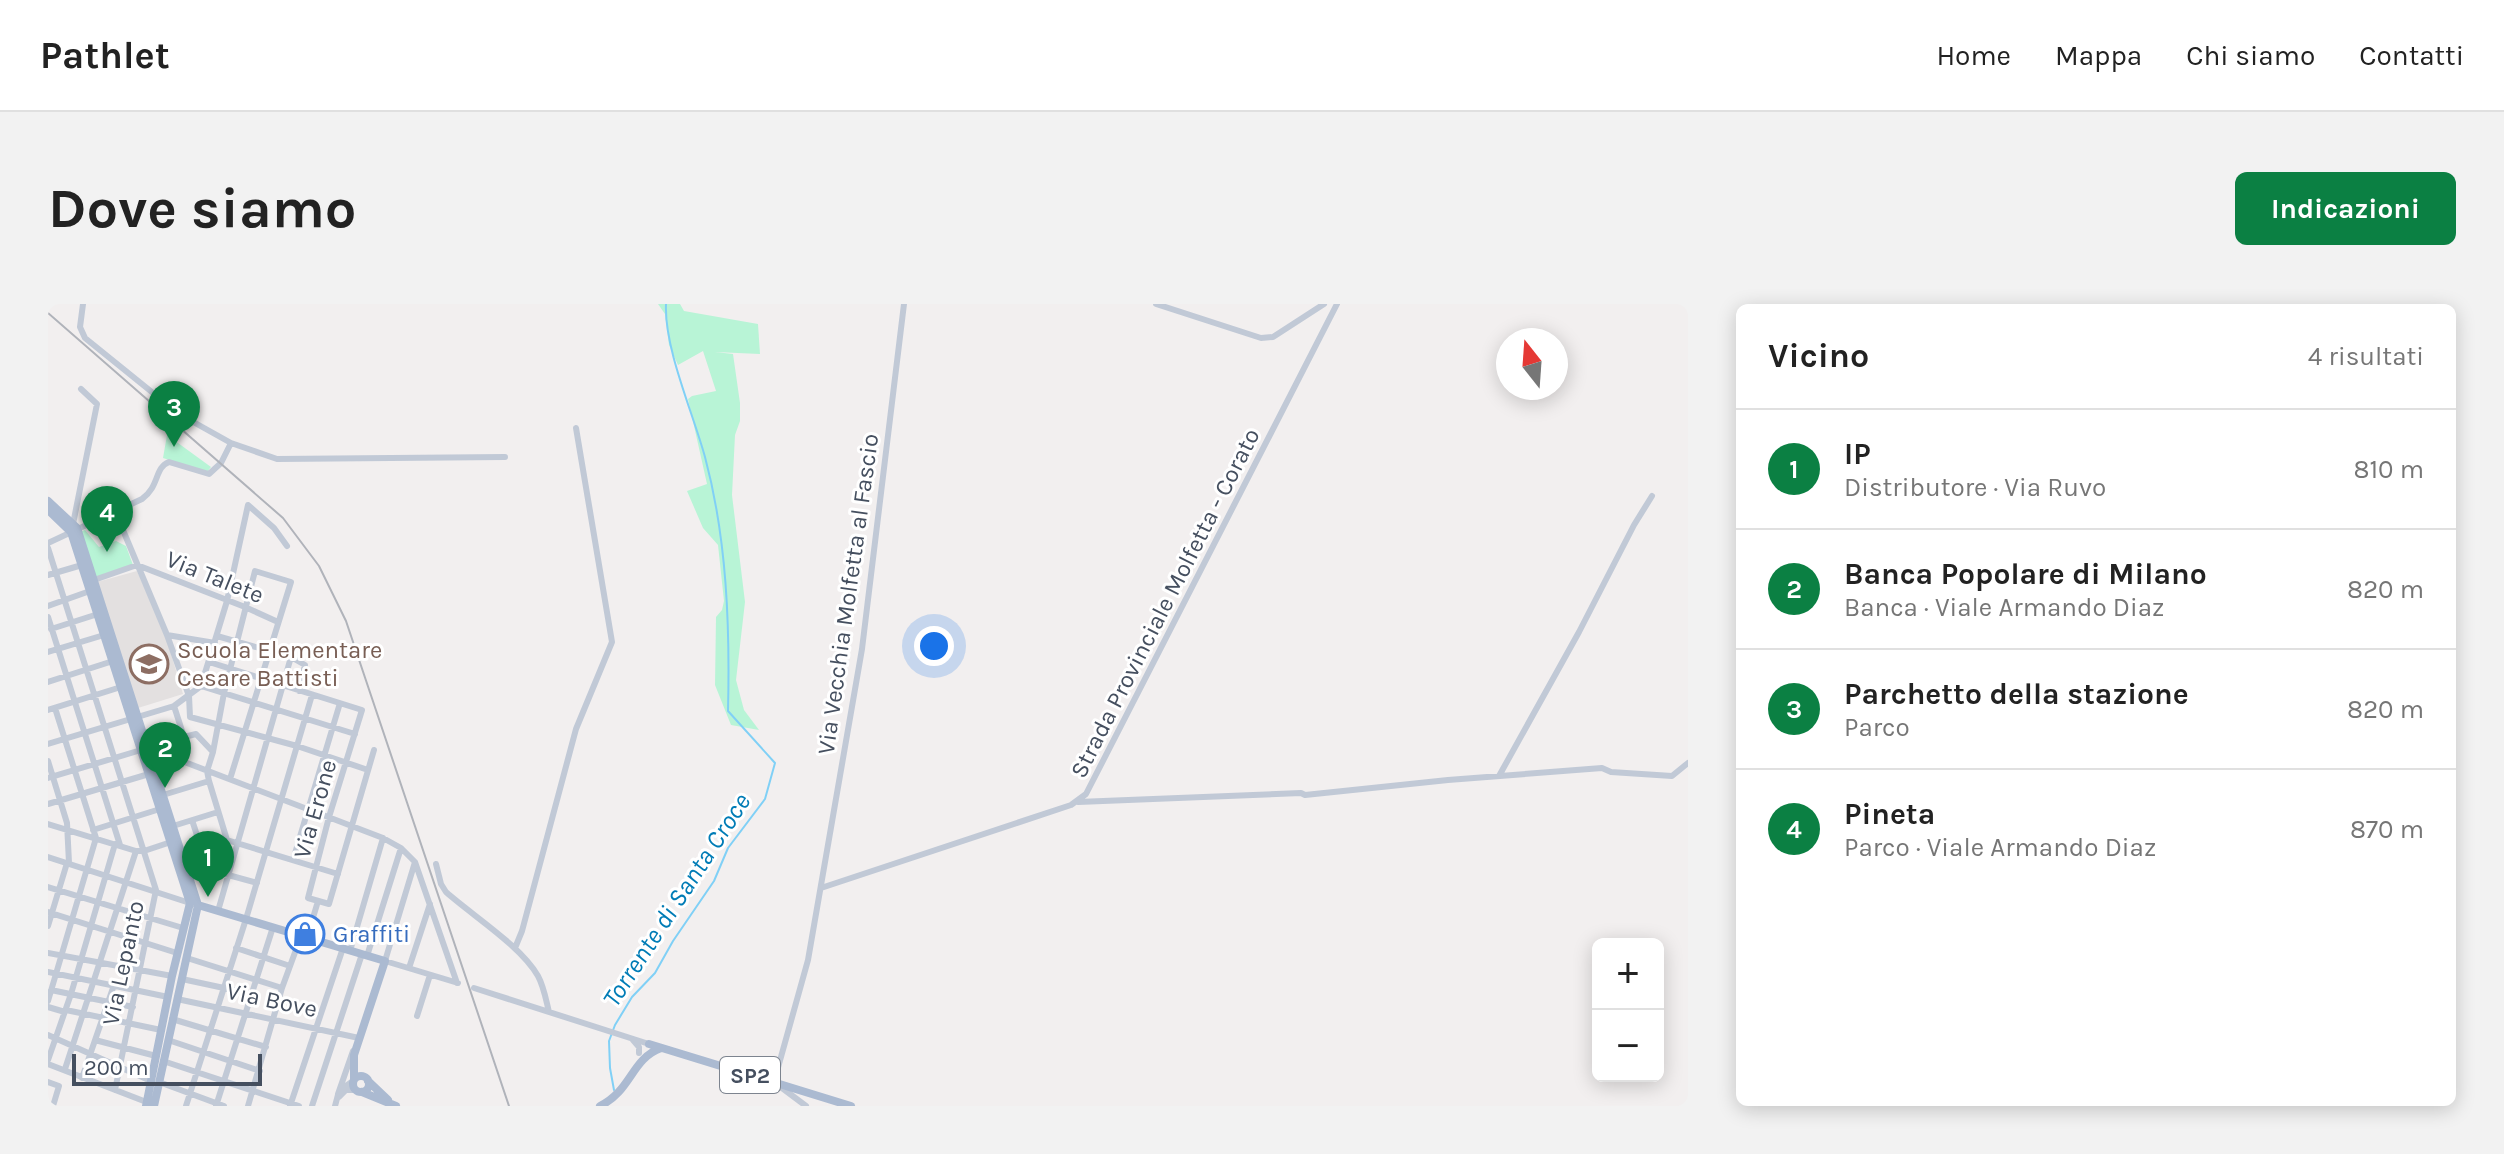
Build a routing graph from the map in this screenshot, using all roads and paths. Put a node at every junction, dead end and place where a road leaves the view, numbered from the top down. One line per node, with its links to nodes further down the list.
1 (83, 304): 8 (street)
2 (904, 304): 135 (street, Via Vecchia Molfetta al Fascio)
3 (1156, 304): 4 (street)
4 (1324, 304)
5 (1337, 304): 98 (street, Strada Provinciale Molfetta - Corato)
6 (81, 389): 14 (street)
7 (576, 428): 157 (street)
8 (231, 443): 9 (street); 13 (street)
9 (505, 457)
10 (1652, 496): 87 (street)
11 (48, 501): 14 (main road)
12 (48, 510): 14 (main road)
13 (115, 511): 14 (street); 18 (street)
14 (73, 528): 15 (street); 17 (main road); 20 (main road)
15 (48, 546): 19 (street)
16 (287, 546): 23 (street)
17 (82, 565): 19 (street); 21 (main road)
18 (137, 565): 20 (street); 23 (street, Via Talete); 32 (street)
19 (52, 574): 22 (street)
20 (94, 580): 61 (main road)
21 (90, 591): 22 (street); 26 (main road)
22 (64, 601): 24 (street); 28 (street)
23 (227, 601): 25 (street, Via Talete); 33 (street)
24 (48, 606)
25 (245, 607): 29 (street, Via Talete); 29 (street); 34 (street)
26 (98, 614): 28 (street); 31 (main road)
27 (48, 617): 30 (street)
28 (72, 622): 30 (street); 35 (street)
29 (278, 622): 37 (street)
30 (50, 629): 36 (street)
31 (104, 635): 35 (street); 40 (main road)
32 (167, 635): 33 (street); 54 (street)
33 (216, 639): 34 (street); 41 (street)
34 (238, 641): 37 (street); 43 (street)
35 (78, 642): 36 (street); 42 (street)
36 (57, 649): 38 (street); 44 (street)
37 (270, 651): 39 (street); 45 (street)
38 (48, 652)
39 (291, 657): 48 (street); 50 (street)
40 (113, 661): 42 (street); 49 (main road)
41 (209, 662): 43 (street); 47 (street)
42 (87, 670): 44 (street); 52 (street)
43 (231, 670): 45 (street); 51 (street)
44 (66, 676): 46 (street); 55 (street)
45 (261, 679): 48 (street); 56 (street)
46 (48, 682)
47 (201, 686): 51 (street); 54 (street)
48 (284, 686): 50 (street); 60 (street)
49 (121, 687): 52 (street); 61 (main road)
50 (299, 691): 53 (street)
51 (224, 693): 56 (street); 63 (street)
52 (95, 695): 55 (street); 64 (street)
53 (312, 695): 57 (street); 62 (street)
54 (189, 696): 58 (street); 63 (street)
55 (74, 702): 59 (street); 67 (street)
56 (253, 703): 60 (street); 66 (street)
57 (340, 703): 65 (street); 68 (street, Via Erone)
58 (174, 706): 61 (street); 69 (street)
59 (52, 709): 71 (street)
60 (277, 710): 62 (street); 70 (street)
61 (135, 718): 64 (street); 74 (main road)
62 (305, 719): 65 (street); 73 (street)
63 (219, 723): 66 (street); 76 (street)
64 (106, 727): 67 (street); 78 (street)
65 (333, 727): 68 (street); 77 (street)
66 (245, 731): 70 (street); 89 (street)
67 (84, 733): 71 (street); 82 (street)
68 (355, 734): 80 (street, Via Erone)
69 (184, 737): 74 (street); 76 (street)
70 (269, 738): 73 (street); 92 (street)
71 (65, 739): 72 (street); 83 (street)
72 (48, 744)
73 (297, 746): 77 (street); 96 (street)
74 (144, 749): 78 (street); 85 (street); 86 (main road); 95 (main road)
75 (374, 750): 84 (street)
76 (213, 752): 85 (street)
77 (324, 755): 80 (street); 101 (street)
78 (116, 758): 82 (street); 91 (street)
79 (48, 761): 88 (street)
80 (347, 762): 84 (street); 104 (street, Via Erone)
81 (1688, 763): 87 (street)
82 (94, 764): 83 (street); 93 (street)
83 (74, 770): 88 (street); 94 (street)
84 (368, 770): 109 (street)
85 (207, 771): 89 (street); 90 (street)
86 (149, 774): 91 (street); 100 (main road)
87 (1499, 776): 98 (street)
88 (51, 777): 97 (street)
89 (230, 779): 92 (street)
90 (209, 781): 95 (street); 102 (street)
91 (123, 782): 93 (street); 103 (street)
92 (252, 787): 96 (street); 115 (street)
93 (102, 788): 94 (street); 106 (street)
94 (82, 794): 97 (street); 111 (street)
95 (163, 795): 108 (main road)
96 (281, 798): 101 (street); 119 (street)
97 (60, 801): 99 (street); 110 (street)
98 (1078, 802): 135 (street, Strada Provinciale Molfetta - Corato)
99 (48, 804)
100 (160, 809): 103 (street); 114 (main road)
101 (308, 809): 104 (street); 122 (street)
102 (218, 812): 105 (street); 115 (street)
103 (134, 817): 106 (street); 118 (street)
104 (329, 817): 109 (street); 127 (street, Via Erone)
105 (192, 820): 108 (street); 121 (street)
106 (113, 823): 111 (street); 116 (street)
107 (48, 824): 110 (street)
108 (173, 826): 126 (main road)
109 (351, 826): 113 (street); 129 (street)
110 (67, 830): 112 (street); 124 (street)
111 (93, 830): 112 (street)
112 (96, 838): 116 (street); 128 (street)
113 (383, 838): 117 (street); 158 (street)
114 (171, 842): 118 (street); 141 (main road)
115 (237, 843): 119 (street); 131 (street)
116 (118, 845): 118 (street); 130 (street)
117 (401, 848): 123 (street); 161 (street)
118 (140, 851): 132 (street); 137 (street)
119 (266, 852): 122 (street); 133 (street)
120 (48, 856): 124 (street)
121 (204, 860): 126 (street); 131 (street)
122 (293, 860): 127 (street)
123 (415, 862): 142 (street); 166 (street)
124 (68, 863): 128 (street); 136 (street)
125 (436, 864): 157 (street)
126 (185, 865): 141 (main road)
127 (317, 867): 129 (street); 139 (street, Via Erone)
128 (88, 869): 130 (street); 138 (street)
129 (338, 874): 139 (street)
130 (106, 875): 132 (street); 140 (street)
131 (228, 875): 133 (street); 144 (street)
132 (127, 881): 137 (street); 143 (street)
133 (257, 883): 147 (street)
134 (48, 887): 136 (street)
135 (821, 888): 233 (street, Via Vecchia Molfetta al Fascio)
136 (58, 890): 138 (street); 145 (street)
137 (156, 890): 141 (street); 146 (street, Via Lepanto)
138 (79, 896): 140 (street); 148 (street)
139 (318, 901): 154 (street)
140 (98, 902): 143 (street); 150 (street)
141 (194, 904): 144 (main road); 152 (main road); 164 (main road)
142 (430, 904): 169 (street); 174 (street)
143 (118, 908): 146 (street); 153 (street)
144 (218, 911): 147 (main road)
145 (50, 913): 148 (street); 149 (street)
146 (150, 917): 152 (street); 155 (street, Via Lepanto)
147 (246, 919): 151 (main road); 156 (street)
148 (72, 920): 150 (street); 162 (street)
149 (48, 926)
150 (91, 926): 153 (street); 165 (street)
151 (273, 927): 154 (main road); 163 (street)
152 (183, 928): 160 (main road)
153 (110, 932): 155 (street); 167 (street)
154 (304, 937): 158 (main road); 168 (street)
155 (145, 942): 160 (street); 170 (street, Via Lepanto)
156 (236, 948): 163 (street); 171 (street)
157 (515, 948): 195 (street)
158 (346, 950): 161 (main road); 203 (street)
159 (48, 953): 162 (street)
160 (177, 953): 175 (main road)
161 (365, 955): 166 (main road); 206 (street)
162 (62, 956): 165 (street); 173 (street)
163 (263, 957): 168 (street); 177 (street)
164 (187, 958): 171 (street); 175 (main road)
165 (81, 959): 167 (street); 176 (street)
166 (385, 961): 169 (street); 210 (main road)
167 (100, 963): 170 (street); 178 (street)
168 (290, 966): 181 (street)
169 (409, 968): 174 (street)
170 (140, 971): 175 (street); 184 (street, Via Lepanto)
171 (228, 971): 177 (street); 180 (street)
172 (48, 972): 173 (street, Via Bove)
173 (57, 974): 176 (street, Via Bove); 183 (street)
174 (430, 975): 198 (street)
175 (177, 977): 180 (street); 188 (main road)
176 (76, 978): 178 (street, Via Bove); 185 (street)
177 (256, 980): 181 (street); 186 (street)
178 (94, 981): 179 (street, Via Bove); 187 (street)
179 (114, 985): 184 (street, Via Bove); 190 (street)
180 (223, 988): 186 (street); 191 (street)
181 (282, 988): 201 (street)
182 (474, 988): 195 (street)
183 (50, 990): 185 (street); 189 (street)
184 (136, 990): 188 (street, Via Bove); 193 (street, Via Lepanto)
185 (71, 994): 187 (street); 194 (street)
186 (252, 994): 196 (street)
187 (89, 998): 190 (street); 197 (street)
188 (173, 998): 191 (street, Via Bove); 200 (main road); 204 (main road)
189 (48, 1001)
190 (108, 1002): 193 (street); 199 (street)
191 (216, 1006): 196 (street, Via Bove); 205 (street)
192 (48, 1007): 194 (street)
193 (133, 1007): 202 (street, Via Lepanto)
194 (66, 1011): 197 (street); 209 (street)
195 (549, 1012): 208 (street)
196 (246, 1013): 201 (street, Via Bove); 211 (street)
197 (84, 1015): 199 (street); 214 (street)
198 (417, 1016)
199 (103, 1019): 202 (street); 212 (street)
200 (172, 1019): 205 (street); 213 (main road)
201 (274, 1019): 203 (street, Via Bove); 216 (street)
202 (129, 1024): 204 (street); 215 (street, Via Lepanto)
203 (315, 1028): 206 (street, Via Bove); 242 (street)
204 (161, 1030): 221 (main road)
205 (210, 1030): 211 (street); 218 (street)
206 (336, 1033): 210 (street, Via Bove); 247 (street)
207 (48, 1035): 209 (street)
208 (629, 1037): 217 (street); 217 (street)
209 (56, 1038): 214 (street); 223 (street)
210 (359, 1038): 219 (main road)
211 (237, 1039): 216 (street); 222 (street)
212 (95, 1040): 215 (street); 220 (street)
213 (168, 1040): 218 (street); 221 (main road)
214 (73, 1046): 220 (street); 225 (street)
215 (125, 1047): 221 (street); 224 (street, Via Lepanto)
216 (266, 1047): 226 (street)
217 (645, 1050): 233 (main road, SP2); 248 (main road)
218 (203, 1052): 222 (street); 227 (street)
219 (355, 1052): 229 (main road); 234 (main road); 238 (street)
220 (90, 1054): 224 (street); 228 (street)
221 (159, 1059): 227 (street); 231 (main road)
222 (231, 1061): 226 (street); 232 (street)
223 (48, 1066): 225 (street)
224 (120, 1068): 231 (street); 235 (street, Via Lepanto)
225 (65, 1069): 228 (street)
226 (260, 1071): 236 (street)
227 (196, 1072): 232 (street); 237 (street)
228 (82, 1078): 235 (street)
229 (367, 1079): 234 (main road); 234 (main road); 239 (main road)
230 (48, 1082): 243 (street)
231 (155, 1082): 237 (street); 240 (main road)
232 (225, 1082): 236 (street); 241 (street)
233 (774, 1082): 249 (street); 250 (main road, SP2)
234 (356, 1086): 238 (street); 239 (main road)
235 (115, 1090): 240 (street)
236 (253, 1091): 242 (street); 245 (street)
237 (189, 1093): 241 (street); 244 (street)
238 (336, 1100)
239 (394, 1104)
240 (152, 1105)
241 (219, 1105)
242 (291, 1105): 246 (street)
243 (53, 1106)
244 (186, 1106)
245 (248, 1106)
246 (299, 1106)
247 (312, 1106)
248 (600, 1106)
249 (806, 1106)
250 (851, 1106)

